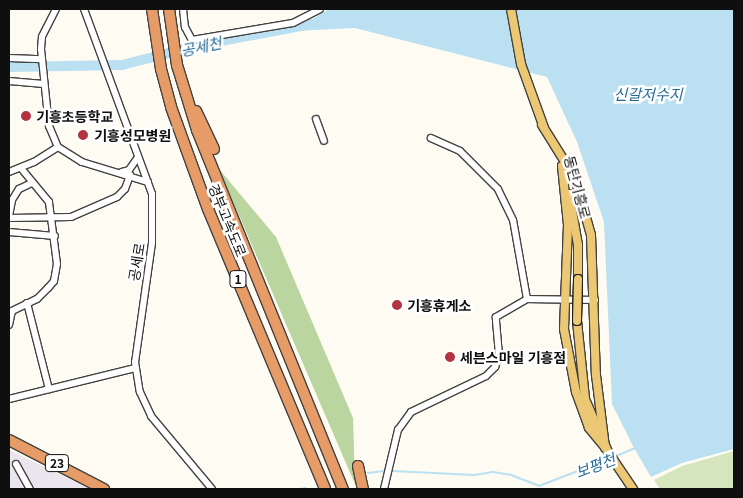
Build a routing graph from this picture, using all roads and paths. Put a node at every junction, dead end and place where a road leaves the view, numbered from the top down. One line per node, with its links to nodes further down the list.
1 (56, 9): 9 (street)
2 (84, 9): 19 (street, 공세로)
3 (152, 9): 48 (highway, 경부고속도로 / 1)
4 (169, 9): 10 (highway, 경부고속도로 / 1)
5 (183, 9): 6 (street)
6 (320, 9)
7 (511, 9): 14 (main road, 동탄기흥로)
8 (9, 58): 9 (street)
9 (42, 59): 12 (street)
10 (180, 77): 18 (highway); 49 (highway, 경부고속도로 / 1)
11 (9, 81): 12 (street)
12 (44, 81): 17 (street)
13 (316, 119): 16 (street)
14 (542, 125): 20 (main road, 동탄기흥로); 33 (main road)
15 (430, 138): 31 (street)
16 (324, 141)
17 (58, 147): 21 (street); 23 (street)
18 (214, 149)
19 (138, 157): 23 (street); 25 (street, 공세로)
20 (562, 166): 32 (main road); 41 (main road, 동탄기흥로, bridge)
21 (21, 168): 22 (street); 26 (street)
22 (9, 172)
23 (120, 172): 24 (street)
24 (130, 175): 25 (street); 28 (street)
25 (148, 182): 37 (street, 공세로)
26 (32, 183): 27 (street); 28 (street)
27 (9, 217): 28 (street)
28 (53, 220): 30 (street)
29 (9, 232): 30 (street)
30 (55, 236): 34 (street)
31 (527, 299): 32 (street); 50 (street)
32 (564, 300): 33 (street); 41 (main road)
33 (595, 300): 41 (main road)
34 (28, 304): 35 (street); 38 (street)
35 (10, 311): 36 (street)
36 (9, 325)
37 (135, 368): 38 (street); 47 (street, 공세로)
38 (49, 390): 39 (street)
39 (9, 399)
40 (9, 440): 46 (highway, 23)
41 (607, 450): 51 (main road)
42 (16, 464): 45 (street)
43 (361, 466): 44 (highway)
44 (362, 485)
45 (30, 489)
46 (104, 489)
47 (212, 489)
48 (326, 489)
49 (343, 489)
50 (384, 489)
51 (632, 489)

